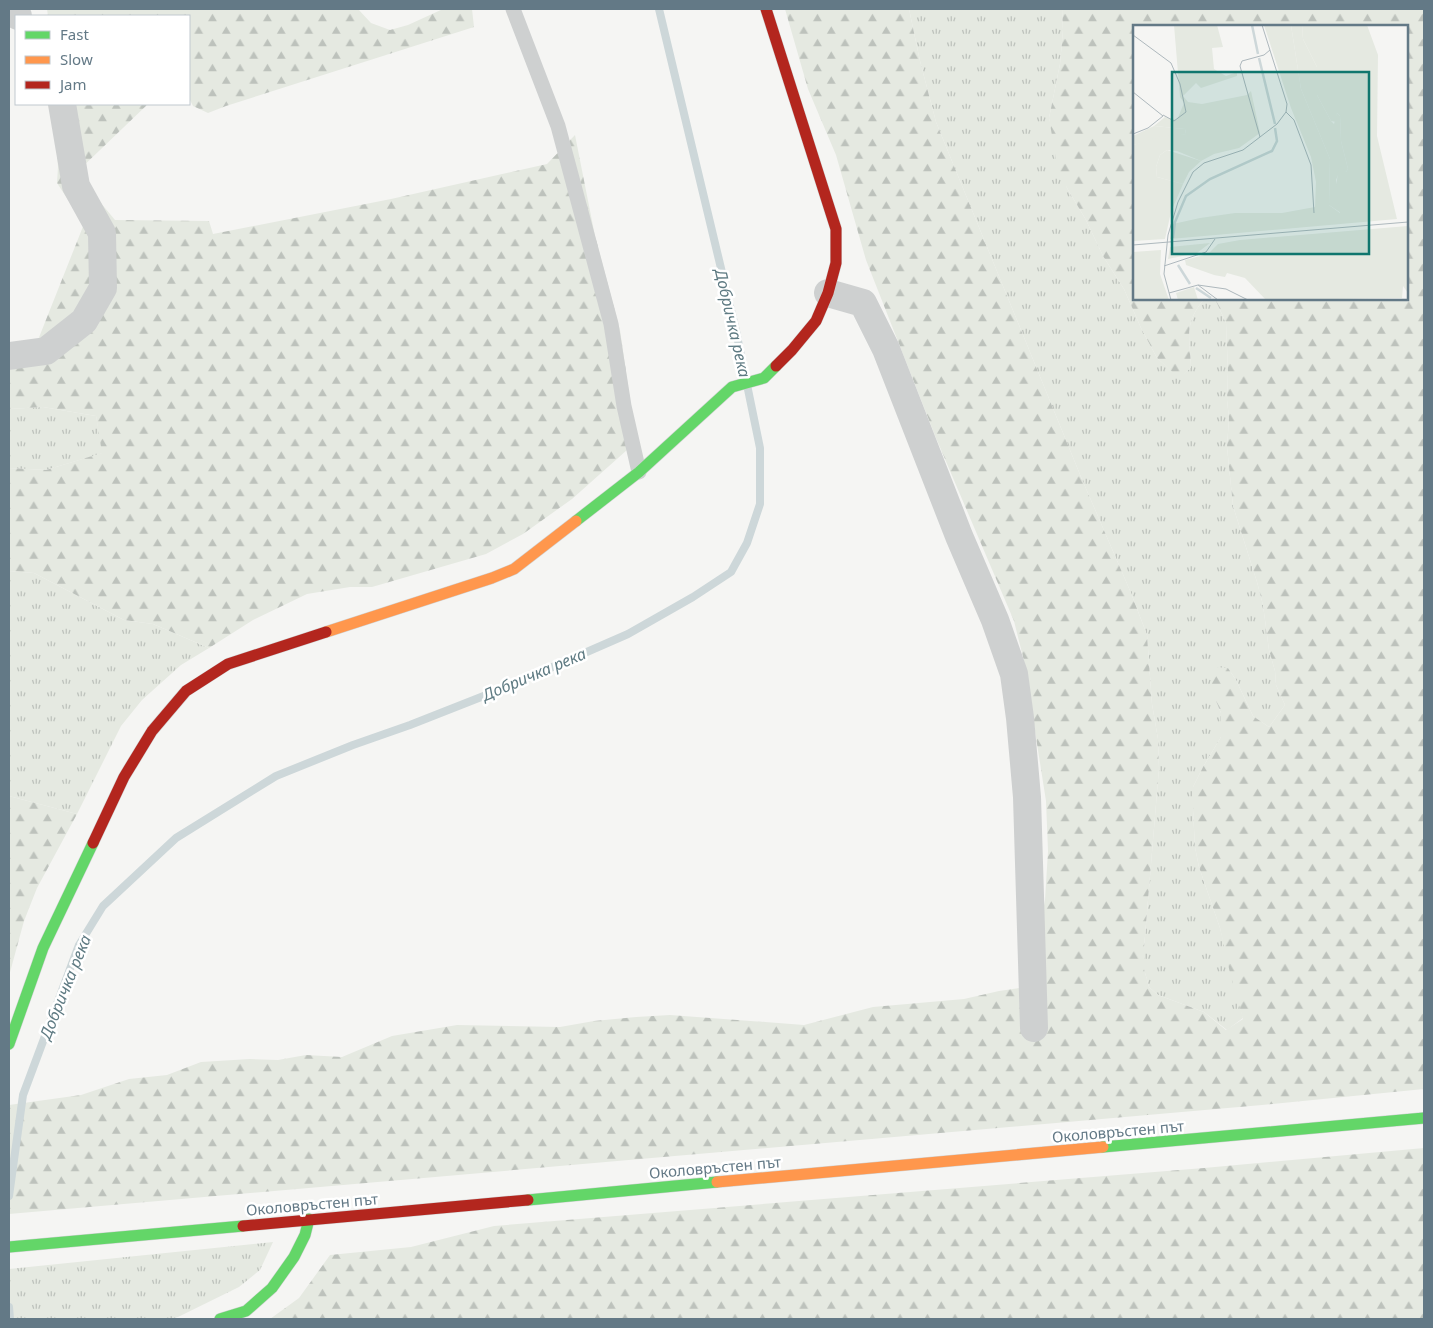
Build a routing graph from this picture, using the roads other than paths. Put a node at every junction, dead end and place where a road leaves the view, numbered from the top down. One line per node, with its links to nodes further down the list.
1 (513, 9): 6 (lane)
2 (766, 9): 4 (main road)
3 (62, 105): 5 (street)
4 (828, 292): 6 (main road); 7 (street)
5 (9, 356)
6 (639, 472): 8 (main road)
7 (1034, 1028)
8 (9, 1044)
9 (1424, 1118): 10 (main road, Околовръстен път)
10 (309, 1219): 11 (main road, Околовръстен път); 12 (main road)
11 (12, 1246)
12 (220, 1319)

